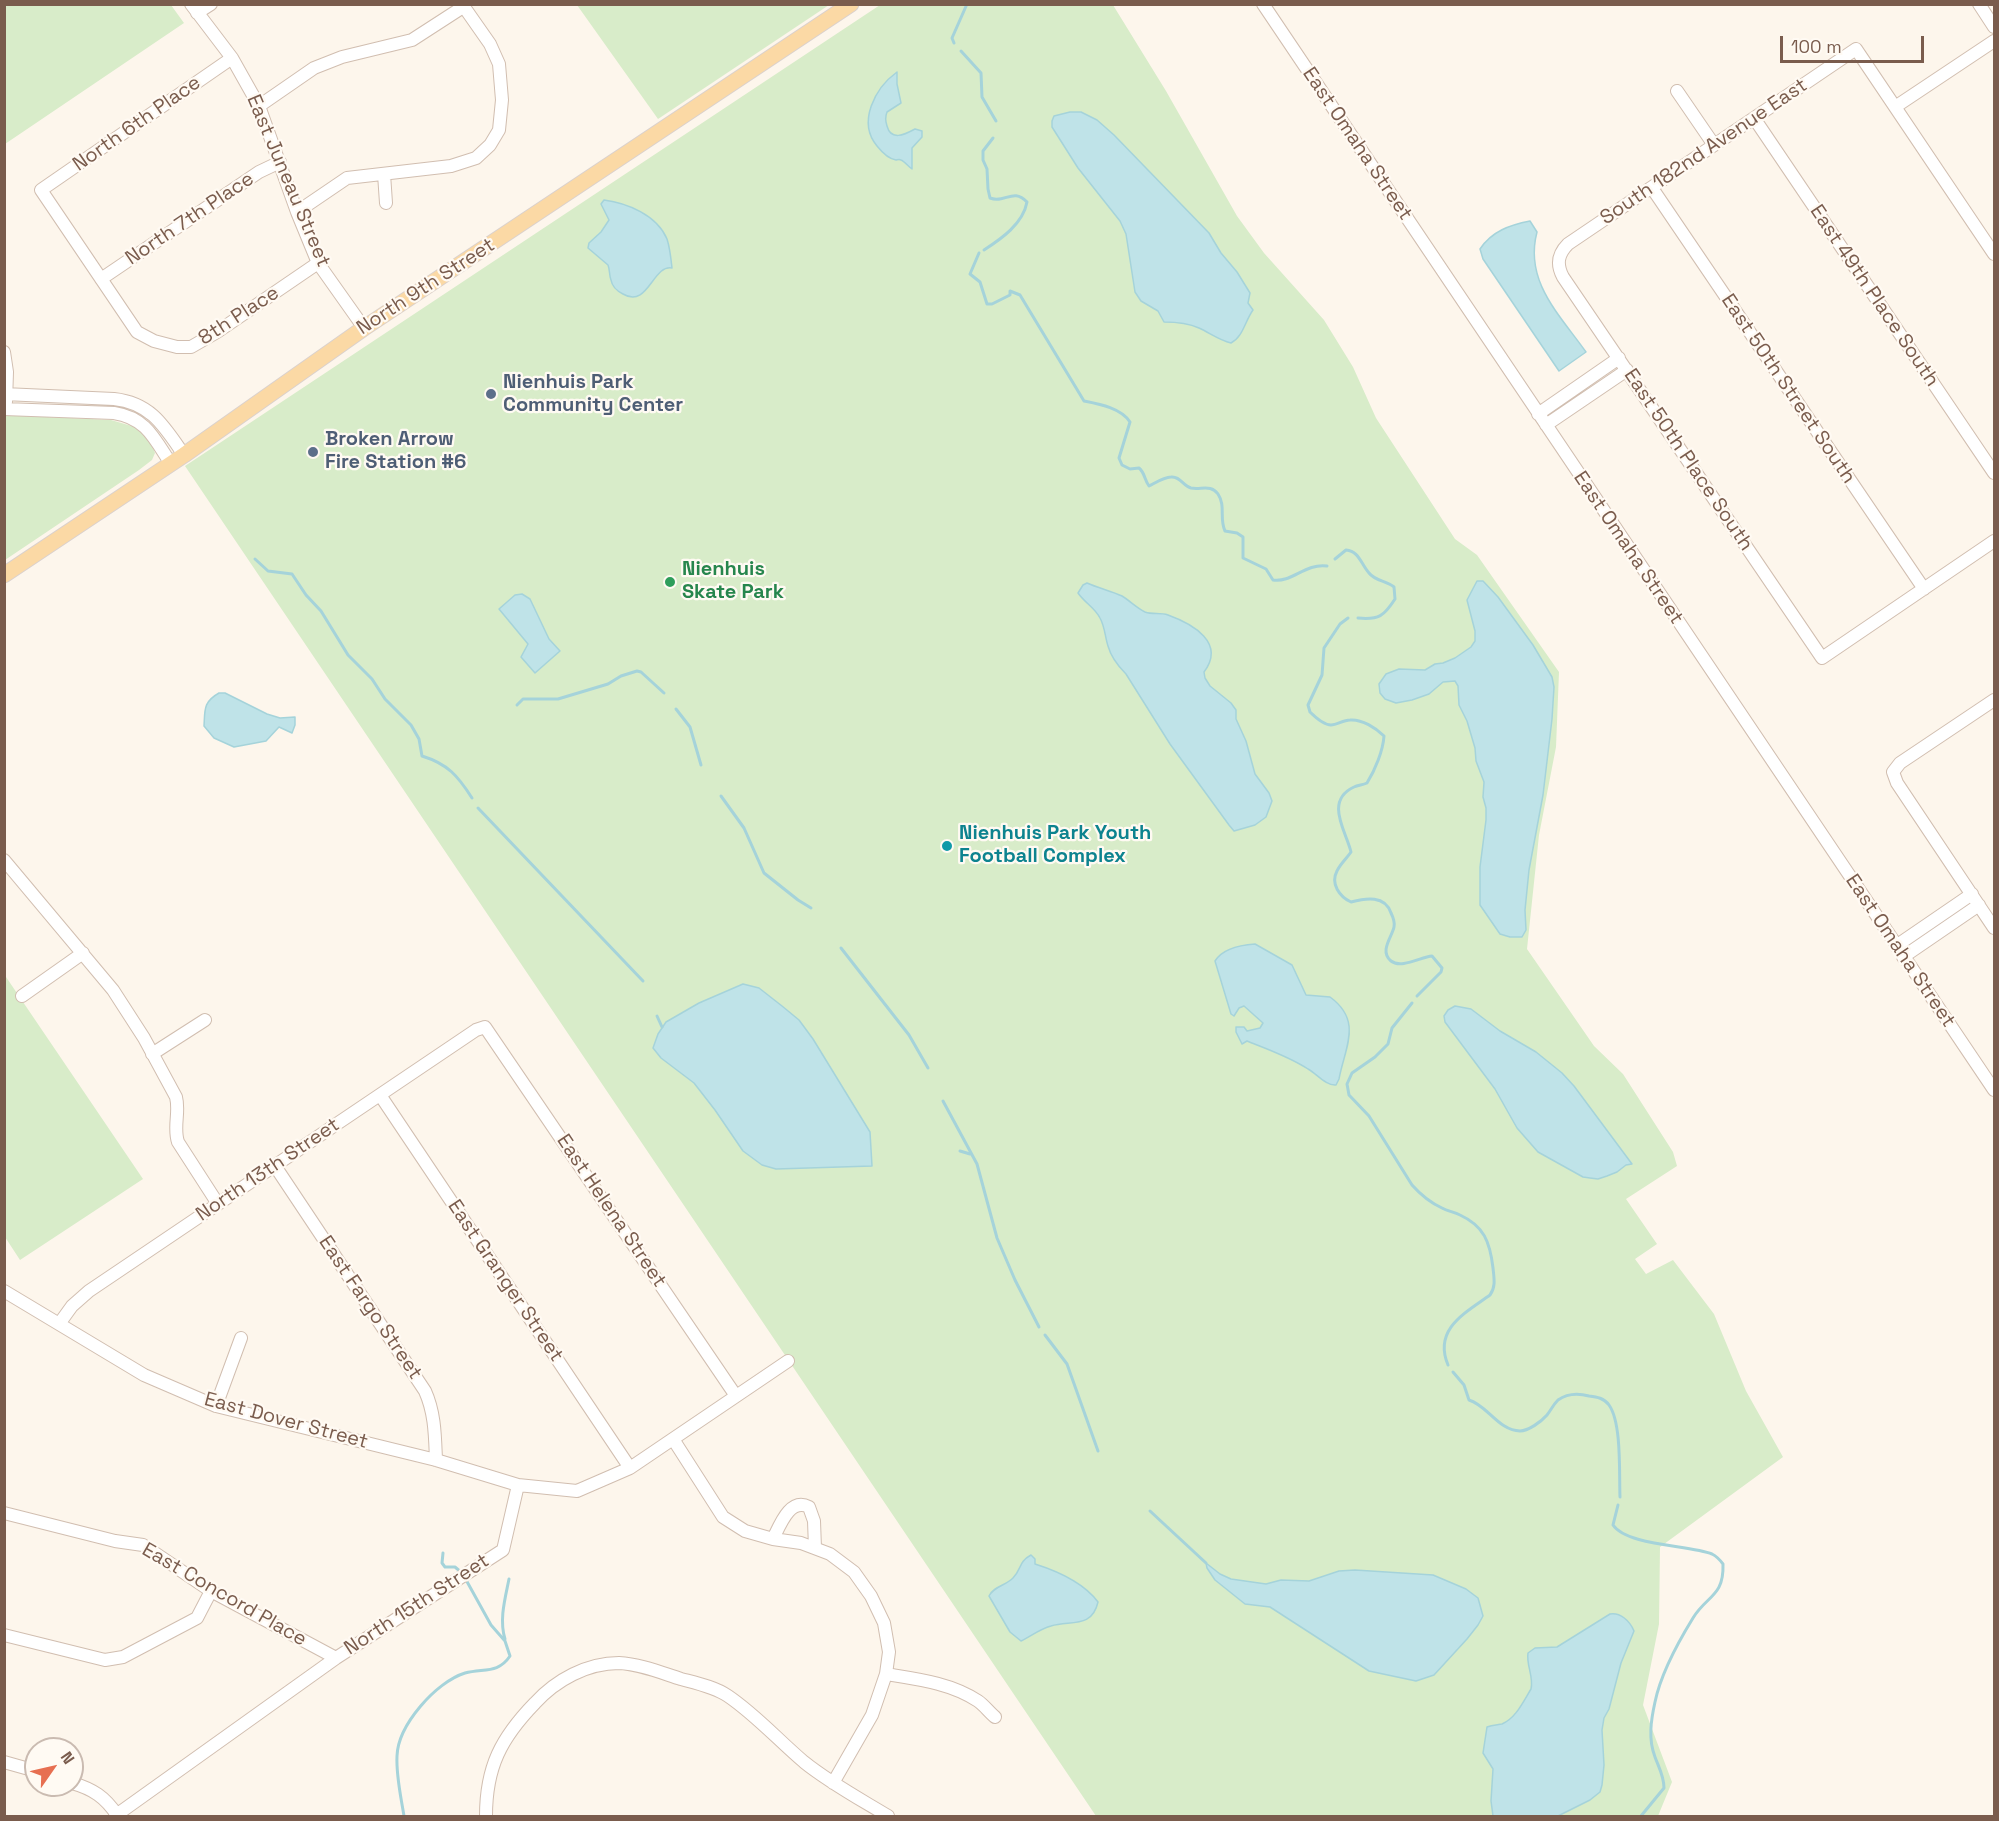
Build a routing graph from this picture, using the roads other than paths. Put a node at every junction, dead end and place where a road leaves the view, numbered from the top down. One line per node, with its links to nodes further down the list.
1 (211, 4): 6 (street)
2 (851, 4): 24 (main road, North 9th Street)
3 (1263, 4): 30 (street, East Omaha Street)
4 (1979, 4): 7 (street)
5 (462, 6): 11 (street); 16 (street)
6 (194, 9): 9 (street, East Juneau Street)
7 (1995, 27)
8 (1995, 41): 12 (street)
9 (232, 58): 11 (street, East Juneau Street); 23 (street, North 6th Place)
10 (1677, 91): 14 (street)
11 (259, 106): 15 (street, East Juneau Street)
12 (1895, 107): 13 (street, South 182nd Avenue East); 20 (street)
13 (1754, 118): 14 (street, South 182nd Avenue East); 33 (street, East 49th Place South)
14 (1714, 145): 17 (street, South 182nd Avenue East)
15 (280, 162): 19 (street, East Juneau Street); 23 (street, North 7th Place)
16 (384, 174): 18 (street); 19 (street)
17 (1652, 188): 21 (street, South 182nd Avenue East); 36 (street, East 50th Street South)
18 (386, 203)
19 (297, 212): 22 (street, East Juneau Street)
20 (1995, 254)
21 (1558, 261): 26 (street, East 50th Place South)
22 (318, 263): 23 (street, 8th Place); 24 (street, East Juneau Street)
23 (100, 279)
24 (364, 328): 32 (main road, North 9th Street)
25 (4, 352): 28 (street)
26 (1619, 358): 27 (street, East 50th Place South); 30 (street)
27 (1627, 370): 31 (street); 36 (street, East 50th Place South)
28 (5, 394): 29 (street); 32 (street)
29 (5, 409): 32 (street)
30 (1538, 414): 31 (street, East Omaha Street)
31 (1546, 425): 42 (street, East Omaha Street)
32 (177, 459): 35 (main road, North 9th Street)
33 (1995, 472)
34 (1995, 541): 36 (street)
35 (4, 575)
36 (1924, 590)
37 (1993, 704): 39 (street)
38 (4, 860): 43 (street)
39 (1972, 894): 40 (street); 42 (street)
40 (1979, 905): 41 (street); 44 (street)
41 (1995, 928)
42 (1896, 946): 44 (street, East Omaha Street)
43 (83, 953): 45 (street); 48 (street)
44 (1904, 957): 49 (street, East Omaha Street)
45 (22, 996)
46 (205, 1020): 48 (street)
47 (486, 1027): 50 (street, North 13th Street); 57 (street, East Helena Street)
48 (153, 1054): 52 (street)
49 (1995, 1090)
50 (380, 1095): 51 (street, North 13th Street); 61 (street, East Granger Street)
51 (275, 1166): 52 (street, North 13th Street); 60 (street, East Fargo Street)
52 (218, 1204): 54 (street, North 13th Street)
53 (6, 1295): 54 (street, East Dover Street)
54 (59, 1324): 58 (street, East Dover Street)
55 (241, 1338): 58 (street)
56 (788, 1361): 57 (street)
57 (736, 1396): 59 (street)
58 (216, 1406): 60 (street, East Dover Street)
59 (673, 1438): 61 (street); 64 (street)
60 (436, 1460): 62 (street, East Dover Street)
61 (630, 1467): 62 (street)
62 (518, 1485): 68 (street, North 15th Street)
63 (4, 1513): 66 (street, East Concord Place)
64 (773, 1539): 65 (street); 65 (street)
65 (815, 1548): 69 (street)
66 (211, 1591): 67 (street); 68 (street, East Concord Place)
67 (4, 1635)
68 (336, 1658): 75 (street, North 15th Street)
69 (886, 1674): 70 (street); 73 (street)
70 (995, 1718)
71 (4, 1761): 72 (street)
72 (24, 1767)
73 (833, 1784): 76 (street); 77 (street)
74 (84, 1787): 75 (street)
75 (116, 1816)
76 (486, 1816)
77 (888, 1816)

